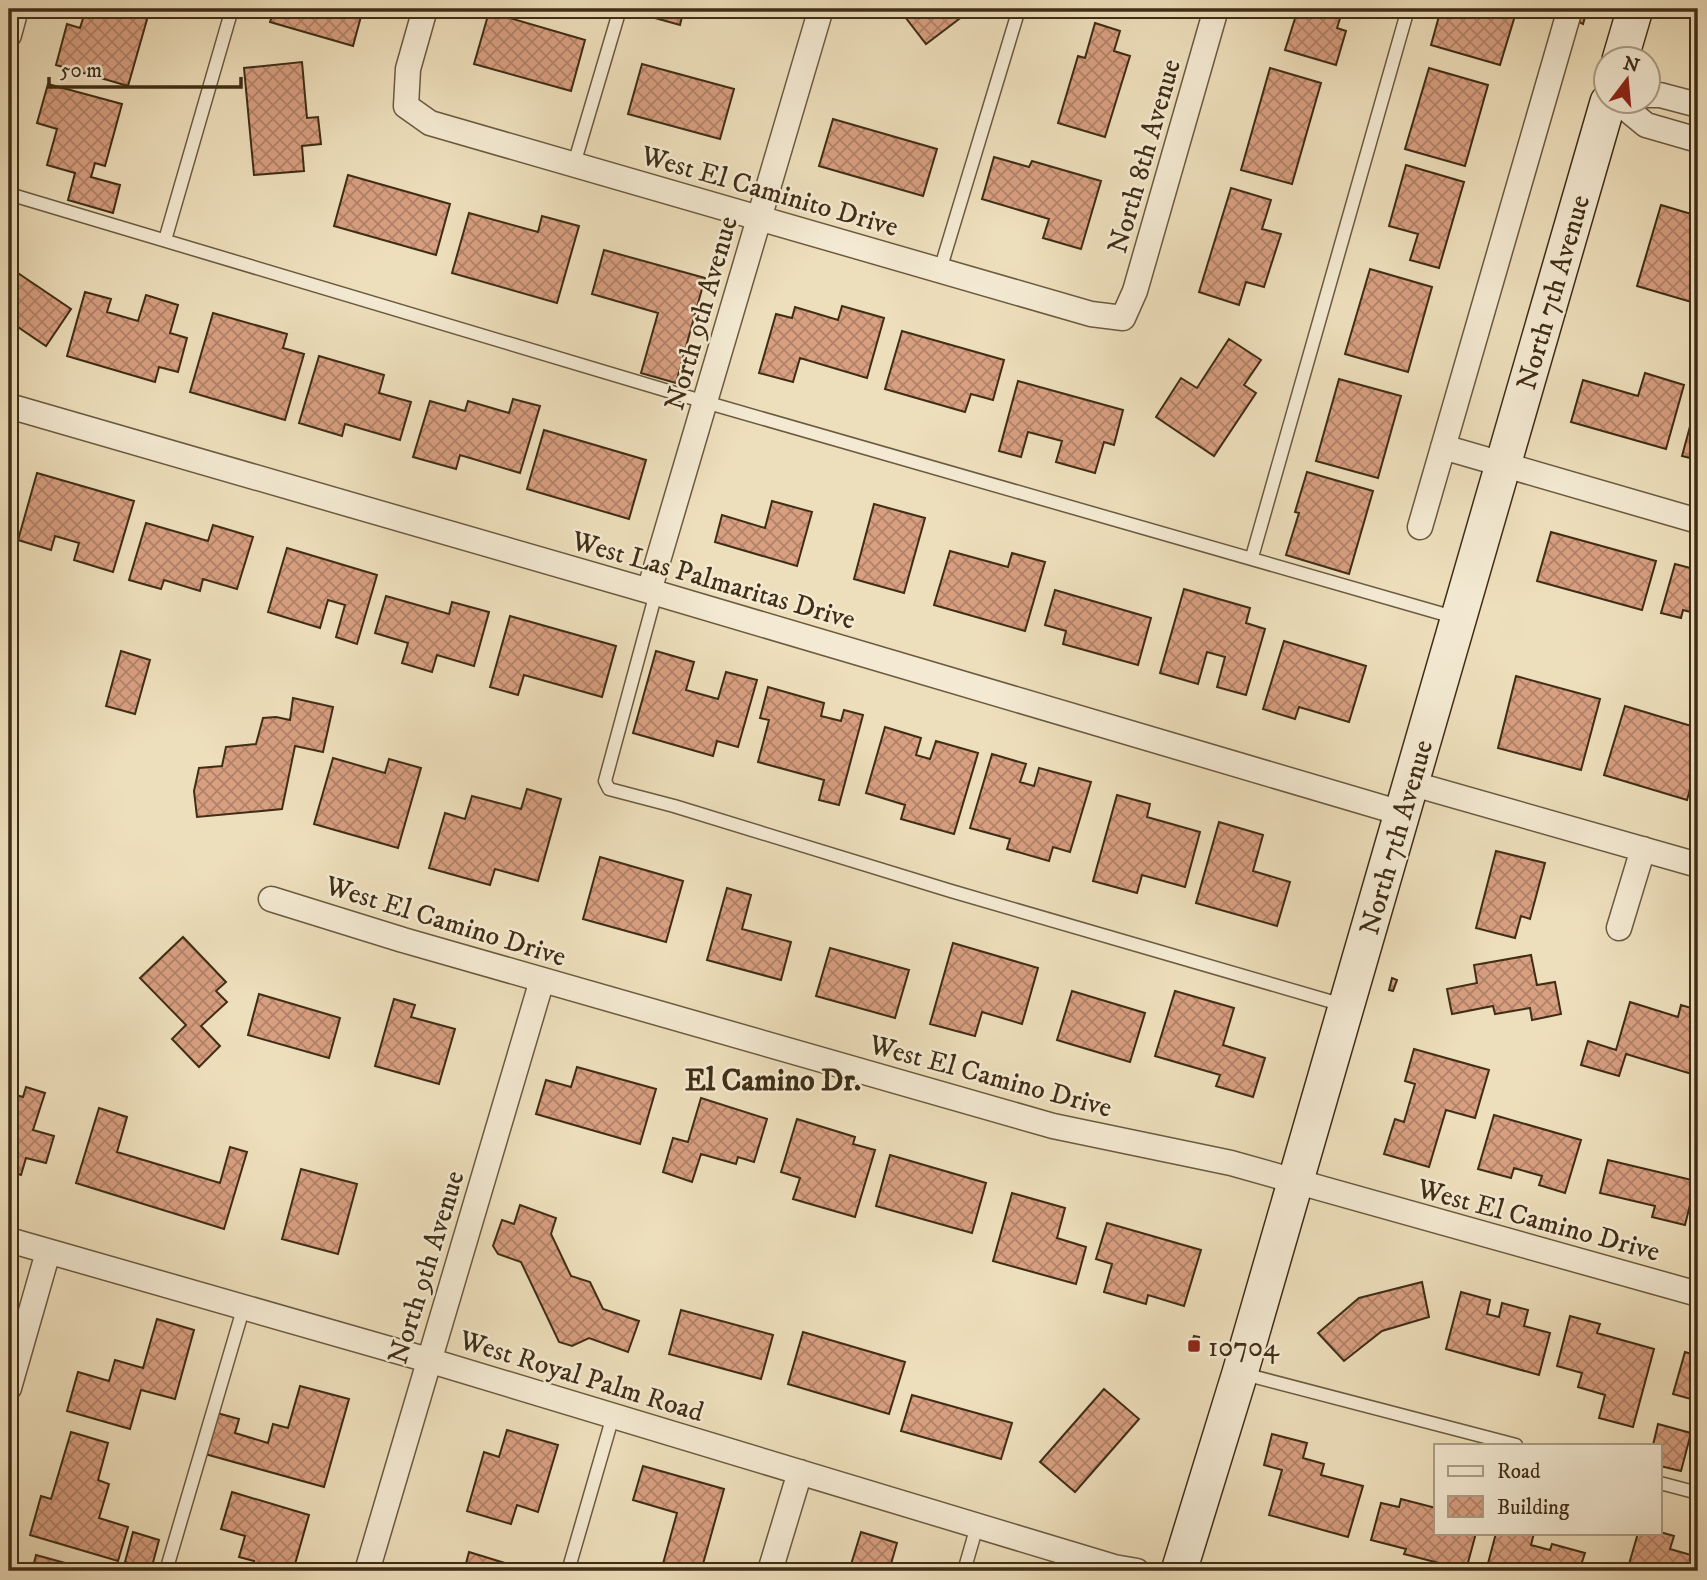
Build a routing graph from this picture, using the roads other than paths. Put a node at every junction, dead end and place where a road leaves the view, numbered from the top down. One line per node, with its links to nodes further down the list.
1 (16, 9): 11 (street)
2 (232, 9): 21 (lane)
3 (425, 9): 18 (street, West El Caminito Drive)
4 (620, 9): 18 (lane)
5 (1019, 9): 22 (lane)
6 (1216, 9): 23 (street, North 8th Avenue)
7 (1408, 9): 30 (lane)
8 (1570, 9): 26 (street)
9 (1635, 9): 12 (main road)
10 (820, 12): 20 (street, North 9th Avenue)
11 (9, 35)
12 (1624, 46)
13 (1662, 96): 14 (street)
14 (1698, 106)
15 (1604, 116): 27 (main road, North 7th Avenue)
16 (1635, 116): 17 (street)
17 (1698, 140)
18 (574, 164): 20 (street, West El Caminito Drive)
19 (9, 194): 21 (lane)
20 (759, 218): 22 (street, West El Caminito Drive); 24 (street, North 9th Avenue)
21 (165, 240): 24 (lane)
22 (940, 270): 23 (street, West El Caminito Drive)
23 (1123, 318)
24 (705, 402): 30 (lane); 31 (street, North 9th Avenue)
25 (9, 406): 31 (street, West Las Palmaritas Drive)
26 (1443, 447): 27 (street); 29 (street)
27 (1502, 464): 28 (street); 32 (main road, North 7th Avenue)
28 (1698, 521)
29 (1420, 527)
30 (1252, 557): 32 (lane)
31 (653, 592): 33 (street, West Las Palmaritas Drive); 39 (lane)
32 (1457, 618): 33 (main road, North 7th Avenue)
33 (1406, 798): 34 (street, West Las Palmaritas Drive); 39 (main road, North 7th Avenue)
34 (1643, 849): 35 (street, West Las Palmaritas Drive); 37 (street)
35 (1698, 865)
36 (271, 899): 38 (street, West El Camino Drive)
37 (1619, 928)
38 (542, 980): 40 (street, West El Camino Drive); 45 (street, North 9th Avenue)
39 (1347, 1007): 40 (main road, North 7th Avenue)
40 (1294, 1182): 43 (street, West El Camino Drive); 46 (main road, North 7th Avenue)
41 (9, 1240): 42 (street, West Royal Palm Road)
42 (48, 1252): 44 (street, West Royal Palm Road); 47 (street)
43 (1698, 1294)
44 (244, 1306): 45 (street, West Royal Palm Road); 54 (lane)
45 (428, 1360): 48 (street, West Royal Palm Road); 55 (street, North 9th Avenue)
46 (1240, 1373): 49 (lane); 60 (main road, North 7th Avenue)
47 (9, 1388)
48 (613, 1416): 50 (street, West Royal Palm Road); 56 (lane)
49 (1512, 1444)
50 (800, 1472): 53 (street, West Royal Palm Road); 57 (street)
51 (1662, 1484): 52 (lane)
52 (1698, 1493)
53 (977, 1526): 58 (lane); 59 (street, West Royal Palm Road)
54 (166, 1571)
55 (367, 1571)
56 (568, 1571)
57 (770, 1571)
58 (964, 1571)
59 (1137, 1571)
60 (1179, 1571)

